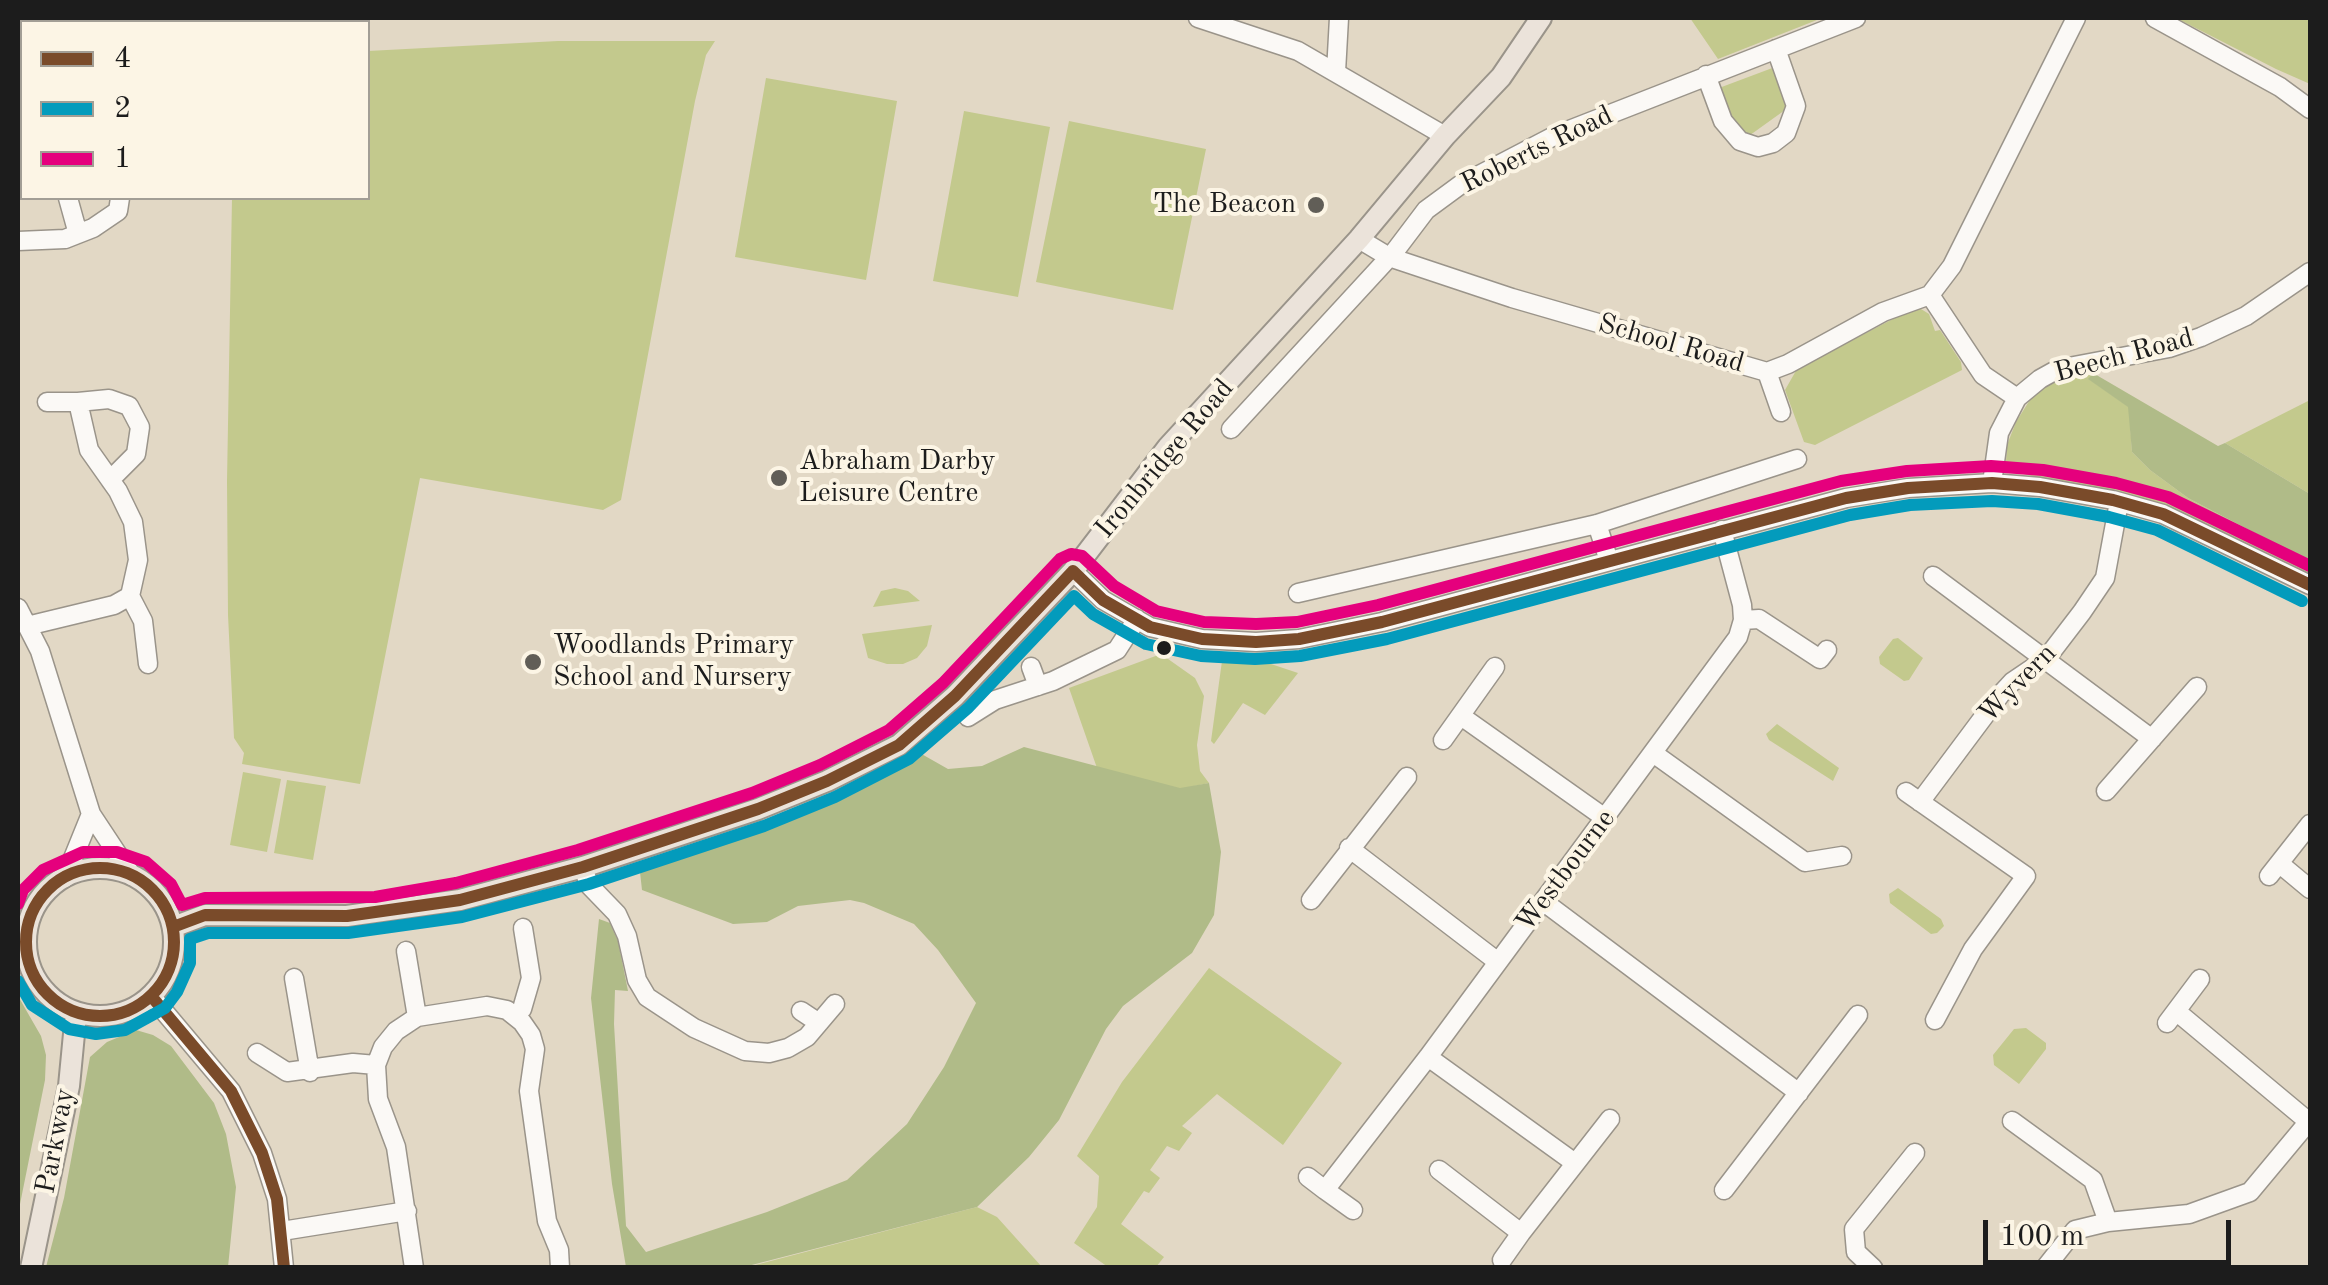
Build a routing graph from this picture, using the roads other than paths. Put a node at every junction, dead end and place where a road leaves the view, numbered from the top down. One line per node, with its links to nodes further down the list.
1 (1198, 18): 8 (street)
2 (1339, 18): 8 (street)
3 (1541, 18): 11 (main road, Ironbridge Road)
4 (1856, 18): 7 (street, Roberts Road)
5 (2076, 18): 19 (street)
6 (2155, 18): 10 (street)
7 (1776, 49): 9 (street, Roberts Road); 9 (street)
8 (1336, 72): 11 (street)
9 (1706, 75): 17 (street, Roberts Road)
10 (2310, 109)
11 (1445, 136): 15 (main road, Ironbridge Road)
12 (69, 200): 14 (street)
13 (120, 200): 14 (street)
14 (78, 234): 16 (street)
15 (1359, 239): 17 (street, School Road); 33 (main road, Ironbridge Road)
16 (18, 241)
17 (1390, 256): 20 (street, School Road); 25 (street)
18 (2310, 272): 21 (street, Beech Road)
19 (1930, 295): 20 (street, School Road); 21 (street)
20 (1767, 372): 24 (street)
21 (2017, 398): 28 (street)
22 (47, 402): 23 (street)
23 (78, 402): 27 (street); 27 (street)
24 (1781, 412)
25 (1230, 429)
26 (1797, 459): 30 (street)
27 (110, 480): 37 (street)
28 (1992, 482): 29 (street); 31 (street)
29 (2119, 502): 35 (street); 43 (street, Wyvern)
30 (1597, 524): 32 (street); 36 (street)
31 (1722, 530): 32 (street); 40 (street)
32 (1609, 561): 39 (street)
33 (1073, 572): 39 (street); 61 (main road, Ironbridge Road)
34 (1932, 576): 43 (street)
35 (2310, 585)
36 (1298, 594)
37 (130, 596): 41 (street); 44 (street)
38 (18, 608): 41 (street)
39 (1137, 620): 47 (street)
40 (1743, 620): 42 (street); 53 (street, Westbourne)
41 (28, 626): 56 (street)
42 (1826, 650)
43 (2046, 659): 51 (street); 81 (street, Wyvern)
44 (148, 664)
45 (1496, 666): 49 (street)
46 (1031, 667): 47 (street)
47 (1038, 686): 50 (street)
48 (2197, 687): 51 (street)
49 (1461, 716): 52 (street); 57 (street)
50 (968, 717)
51 (2152, 739): 55 (street)
52 (1443, 740)
53 (1653, 753): 57 (street, Westbourne); 60 (street)
54 (1407, 777): 59 (street)
55 (2106, 791)
56 (91, 814): 62 (street); 63 (street)
57 (1605, 818): 66 (street, Westbourne)
58 (2310, 824): 64 (street)
59 (1349, 848): 65 (street); 71 (street)
60 (1842, 856)
61 (582, 867): 67 (main road, Ironbridge Road); 82 (street)
62 (132, 876): 63 (main road); 67 (main road)
63 (65, 878): 69 (main road)
64 (2310, 889)
65 (1311, 900)
66 (1544, 902): 71 (street, Westbourne); 87 (street)
67 (173, 927): 74 (main road)
68 (522, 928): 79 (street)
69 (20, 941): 77 (main road)
70 (406, 951): 80 (street)
71 (1498, 962): 84 (street, Westbourne)
72 (294, 978): 86 (street)
73 (2200, 979): 90 (street)
74 (152, 997): 77 (main road); 100 (street)
75 (834, 1004): 82 (street)
76 (801, 1012): 82 (street)
77 (76, 1013): 103 (main road, Parkway)
78 (1858, 1015): 87 (street)
79 (515, 1016): 80 (street); 106 (street)
80 (417, 1017): 85 (street)
81 (1935, 1020)
82 (818, 1023)
83 (257, 1052): 86 (street)
84 (1428, 1058): 92 (street); 95 (street, Westbourne)
85 (376, 1065): 86 (street); 98 (street)
86 (310, 1072)
87 (1799, 1093): 96 (street)
88 (1610, 1119): 92 (street)
89 (2012, 1121): 99 (street)
90 (2310, 1121): 99 (street)
91 (1915, 1153): 107 (street)
92 (1575, 1163): 101 (street)
93 (1439, 1170): 101 (street)
94 (1308, 1177): 95 (street)
95 (1325, 1190): 97 (street)
96 (1724, 1190)
97 (1353, 1210)
98 (407, 1211): 100 (street); 105 (street)
99 (2108, 1222): 108 (street)
100 (282, 1231): 104 (street)
101 (1521, 1233): 102 (street)
102 (1502, 1260)
103 (30, 1268)
104 (284, 1268)
105 (414, 1268)
106 (560, 1268)
107 (1873, 1268)
108 (2045, 1268)

